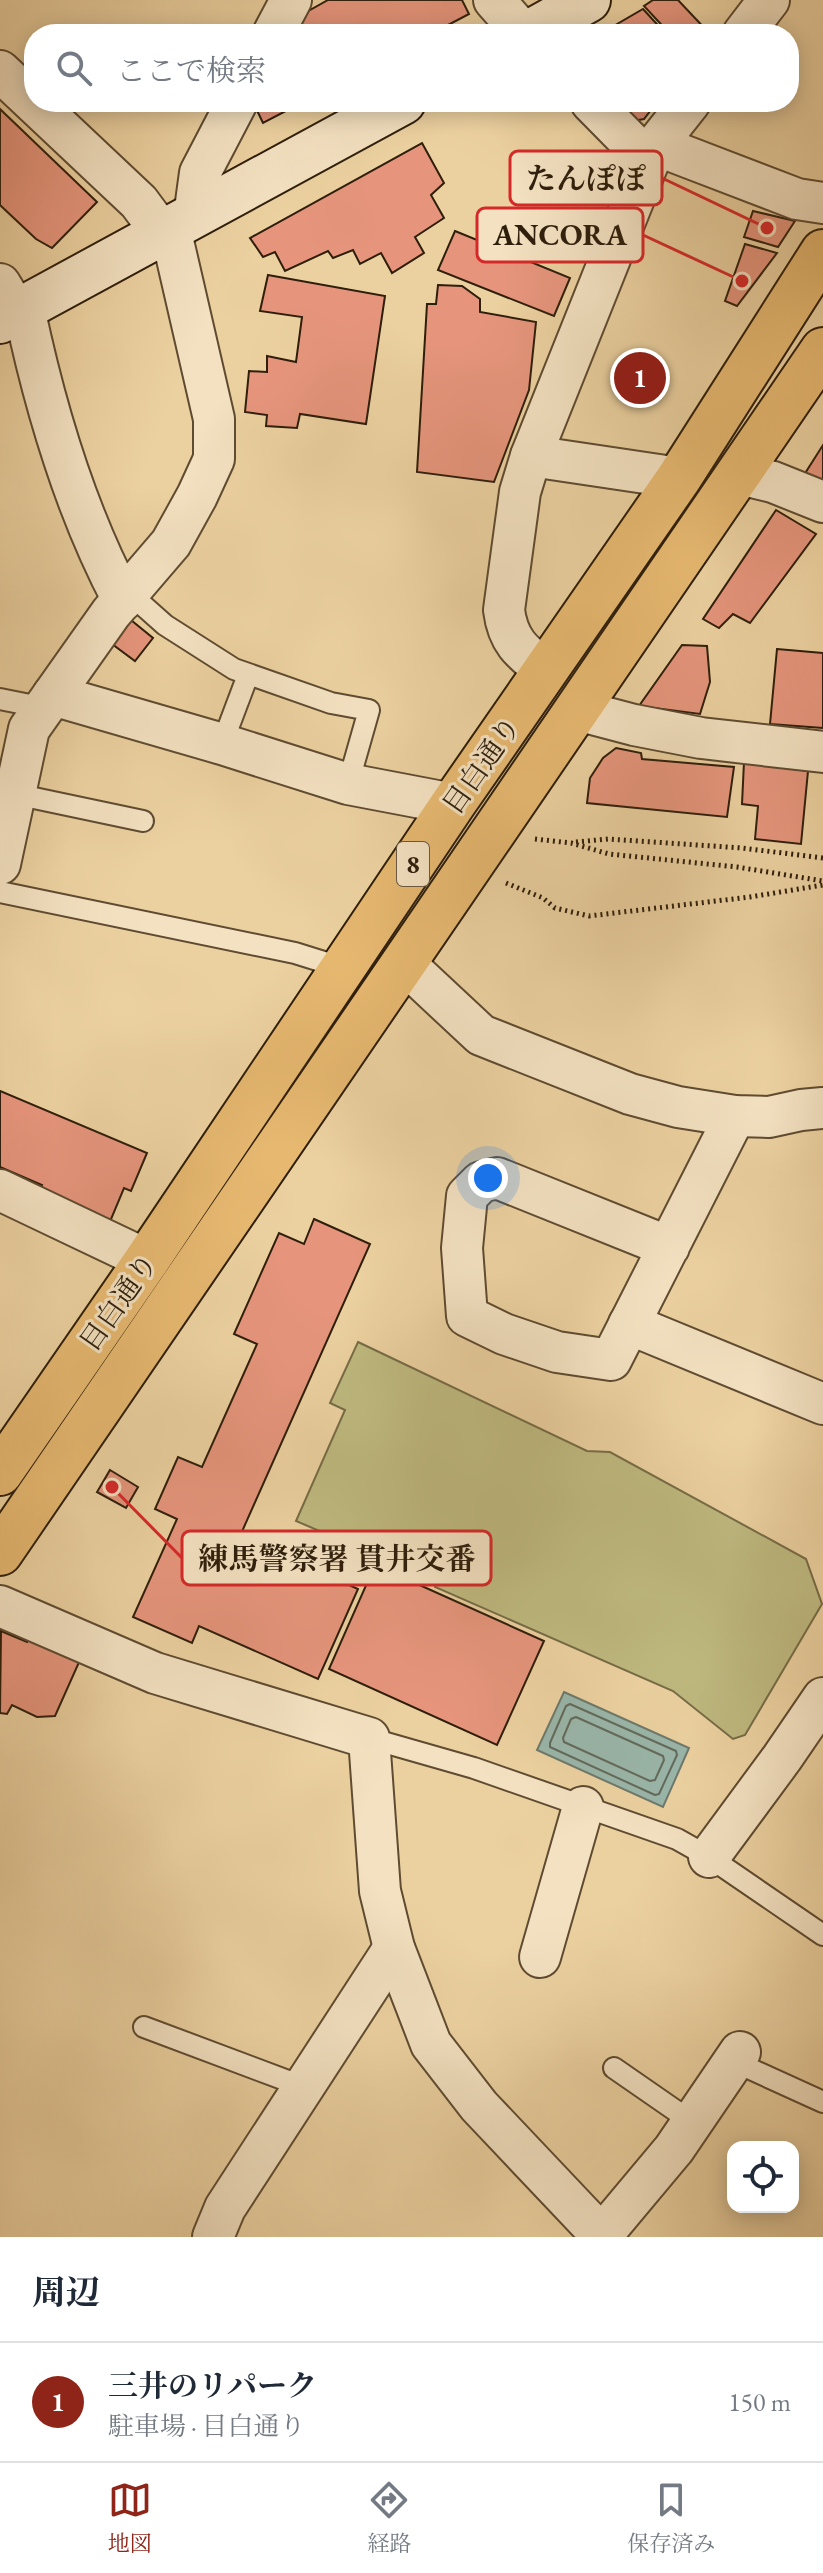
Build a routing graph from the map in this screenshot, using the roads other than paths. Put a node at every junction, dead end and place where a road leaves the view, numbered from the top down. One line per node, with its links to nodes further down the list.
1 (291, 0): 5 (street)
2 (494, 0): 6 (street)
3 (588, 0): 7 (street)
4 (769, 0): 8 (street)
5 (278, 24)
6 (517, 24)
7 (544, 24)
8 (751, 24)
9 (0, 71): 10 (street)
10 (24, 94)
11 (44, 112): 18 (street)
12 (232, 112): 18 (street)
13 (385, 112): 18 (street)
14 (603, 112): 16 (street)
15 (683, 112): 16 (street)
16 (652, 153): 17 (street); 22 (street)
17 (823, 203)
18 (175, 226): 20 (street); 26 (street)
19 (823, 252): 24 (main road, 目白通り / 8)
20 (10, 306): 26 (street)
21 (823, 350): 23 (main road, 目白通り / 8)
22 (531, 456): 24 (street); 27 (street)
23 (740, 474): 25 (street); 31 (main road, 目白通り / 8)
24 (679, 478): 27 (main road, 目白通り / 8)
25 (823, 502)
26 (126, 597): 28 (lane); 30 (street)
27 (546, 671): 36 (main road, 目白通り / 8)
28 (248, 675): 32 (lane); 34 (lane)
29 (0, 699): 30 (lane)
30 (49, 702): 32 (street); 35 (street)
31 (577, 710): 33 (street); 40 (main road, 目白通り / 8)
32 (222, 744): 34 (street)
33 (823, 752)
34 (348, 784): 36 (street)
35 (15, 794): 37 (lane); 38 (street)
36 (453, 804): 41 (main road, 目白通り / 8)
37 (143, 821)
38 (0, 864)
39 (0, 892): 41 (lane)
40 (404, 963): 43 (street); 50 (main road, 目白通り / 8)
41 (343, 968): 46 (main road, 目白通り / 8)
42 (823, 1108): 43 (street)
43 (735, 1116): 45 (street)
44 (0, 1190): 46 (street)
45 (669, 1247): 47 (street); 47 (street)
46 (147, 1260): 49 (main road, 目白通り / 8)
47 (629, 1324): 48 (street)
48 (823, 1404)
49 (0, 1473)
50 (0, 1553)
51 (0, 1606): 53 (street)
52 (823, 1698): 55 (street)
53 (369, 1738): 54 (lane); 57 (street)
54 (583, 1807): 55 (lane); 58 (street)
55 (709, 1857): 56 (lane)
56 (823, 1935)
57 (394, 1948): 62 (street); 65 (street)
58 (540, 1957)
59 (144, 2027): 62 (lane)
60 (736, 2056): 63 (lane); 64 (street)
61 (614, 2068): 64 (lane)
62 (304, 2087): 66 (street)
63 (823, 2102)
64 (692, 2122): 65 (street)
65 (602, 2236)
66 (213, 2237)

